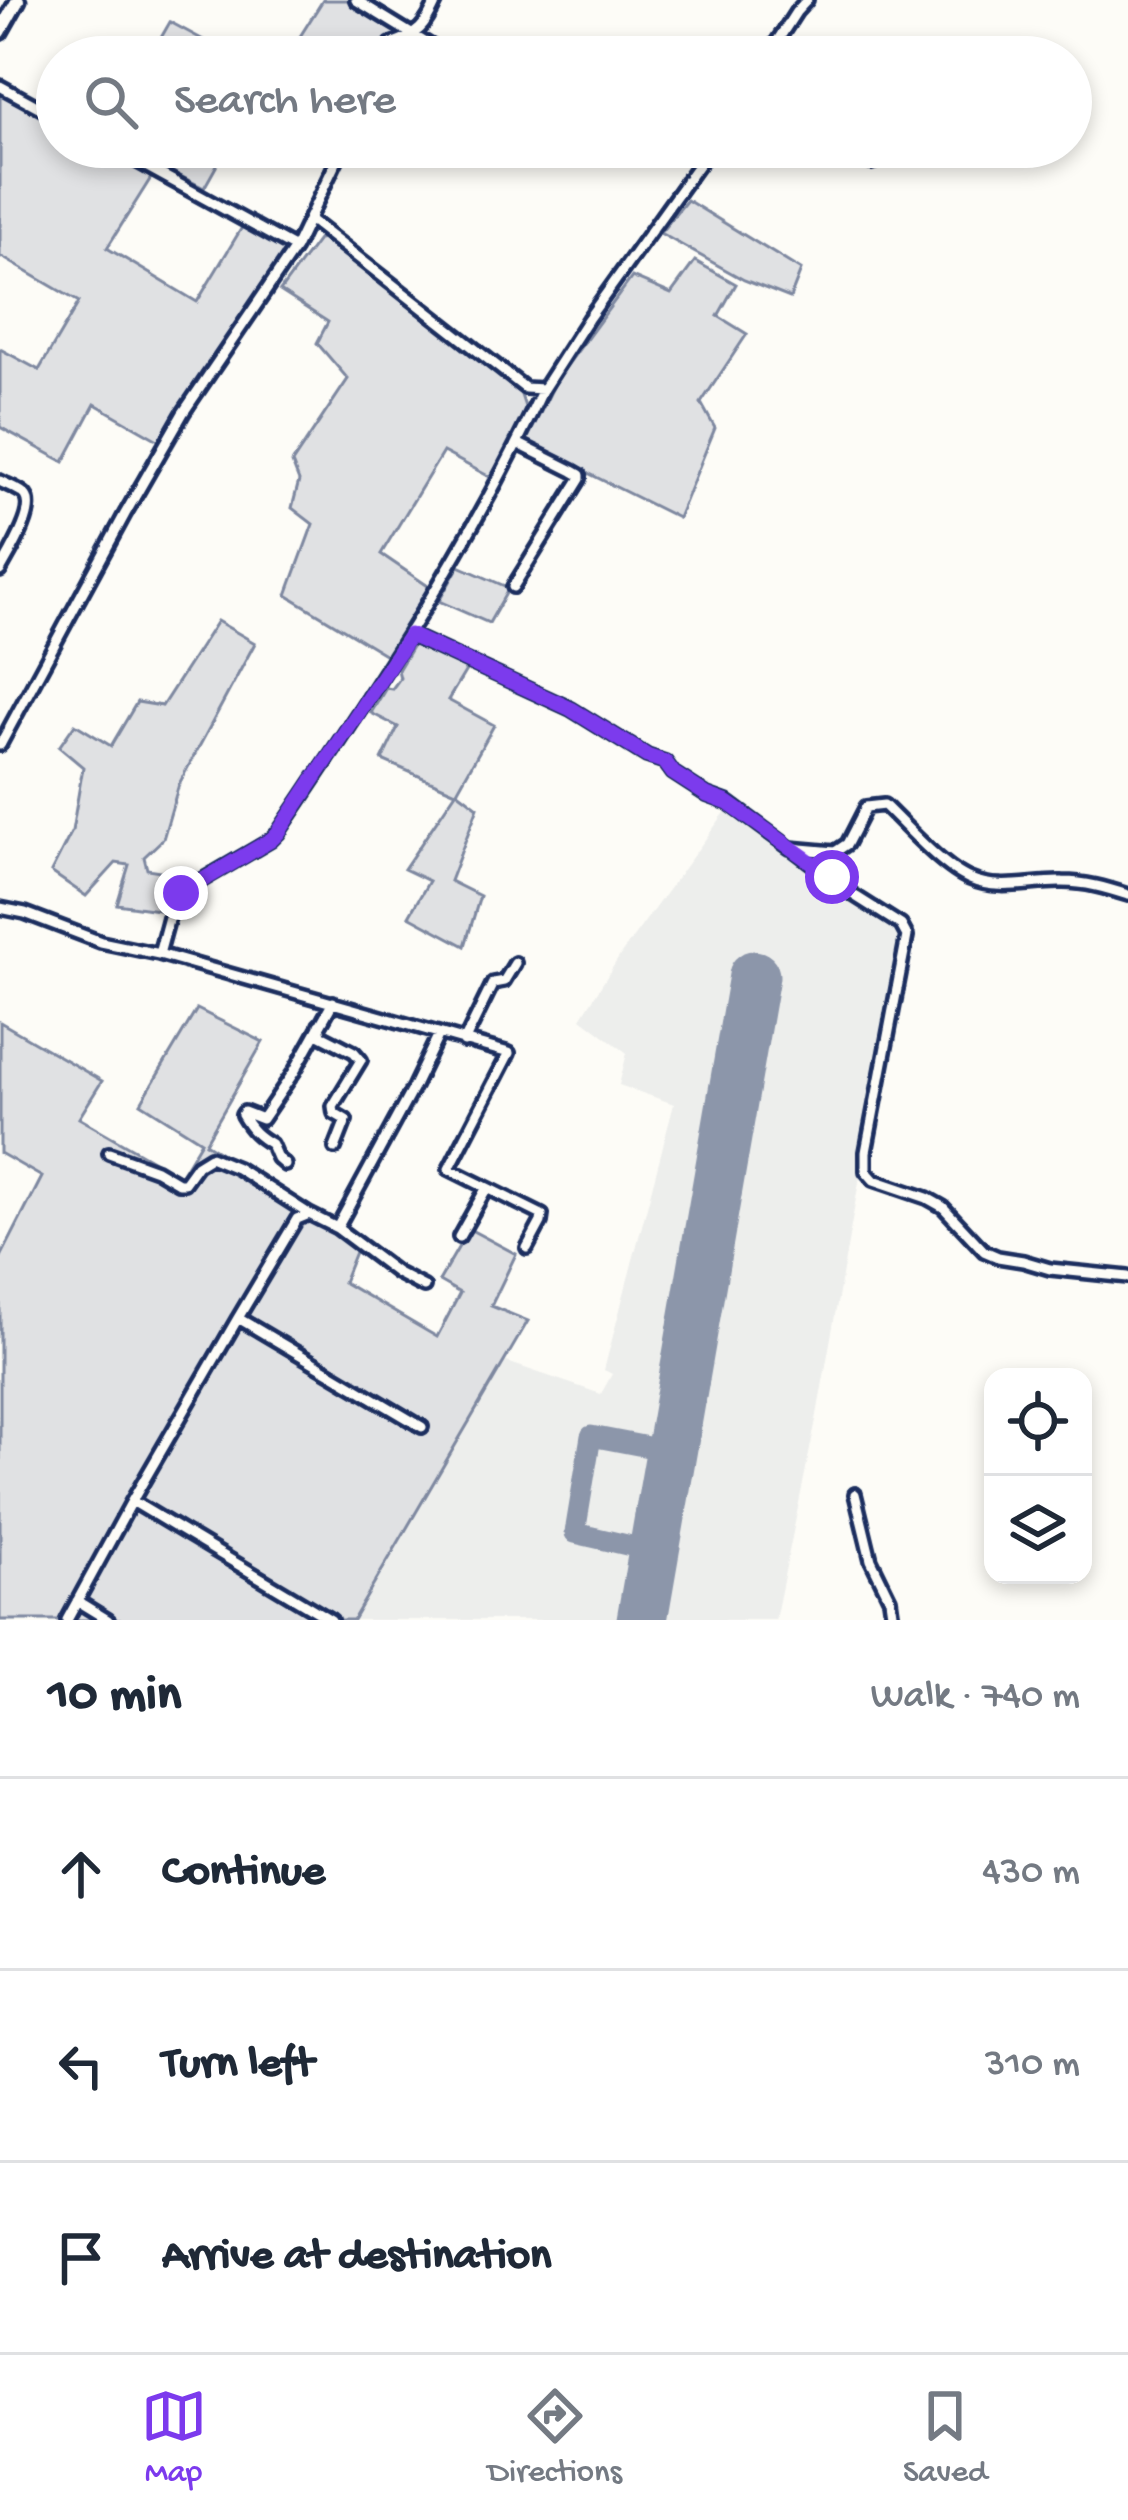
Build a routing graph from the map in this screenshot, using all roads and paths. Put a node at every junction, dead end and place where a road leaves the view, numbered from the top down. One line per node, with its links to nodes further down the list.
1 (18, 0): 5 (main road)
2 (356, 0): 6 (street)
3 (437, 0): 6 (street)
4 (808, 0): 7 (street)
5 (0, 32)
6 (416, 35)
7 (781, 36)
8 (0, 86): 9 (street)
9 (36, 106)
10 (149, 168): 14 (street)
11 (333, 168): 13 (street)
12 (697, 168): 16 (street)
13 (309, 219): 14 (street); 15 (street)
14 (295, 248): 23 (street)
15 (525, 388): 16 (street); 17 (street)
16 (543, 389): 17 (street)
17 (532, 414): 18 (street)
18 (519, 444): 21 (street); 22 (street)
19 (0, 481): 20 (street)
20 (0, 571)
21 (513, 587)
22 (410, 635): 24 (street); 27 (street)
23 (0, 745)
24 (790, 848): 25 (street); 41 (street)
25 (1128, 895)
26 (0, 908): 27 (street)
27 (159, 954): 29 (street)
28 (515, 962): 32 (street)
29 (333, 1002): 30 (street); 31 (street)
30 (319, 1025): 33 (street); 35 (street)
31 (439, 1034): 32 (street); 38 (street)
32 (464, 1042): 36 (street)
33 (335, 1148)
34 (109, 1154): 37 (street)
35 (285, 1165)
36 (486, 1189): 39 (street); 40 (street)
37 (309, 1214): 38 (street); 43 (street)
38 (337, 1228): 42 (street)
39 (459, 1237)
40 (526, 1248)
41 (1128, 1277)
42 (424, 1287)
43 (238, 1318): 44 (street); 46 (street)
44 (422, 1427)
45 (855, 1494): 51 (street)
46 (132, 1501): 47 (street); 50 (street)
47 (77, 1601): 48 (street); 49 (street)
48 (68, 1620)
49 (108, 1620)
50 (331, 1620)
51 (893, 1620)

